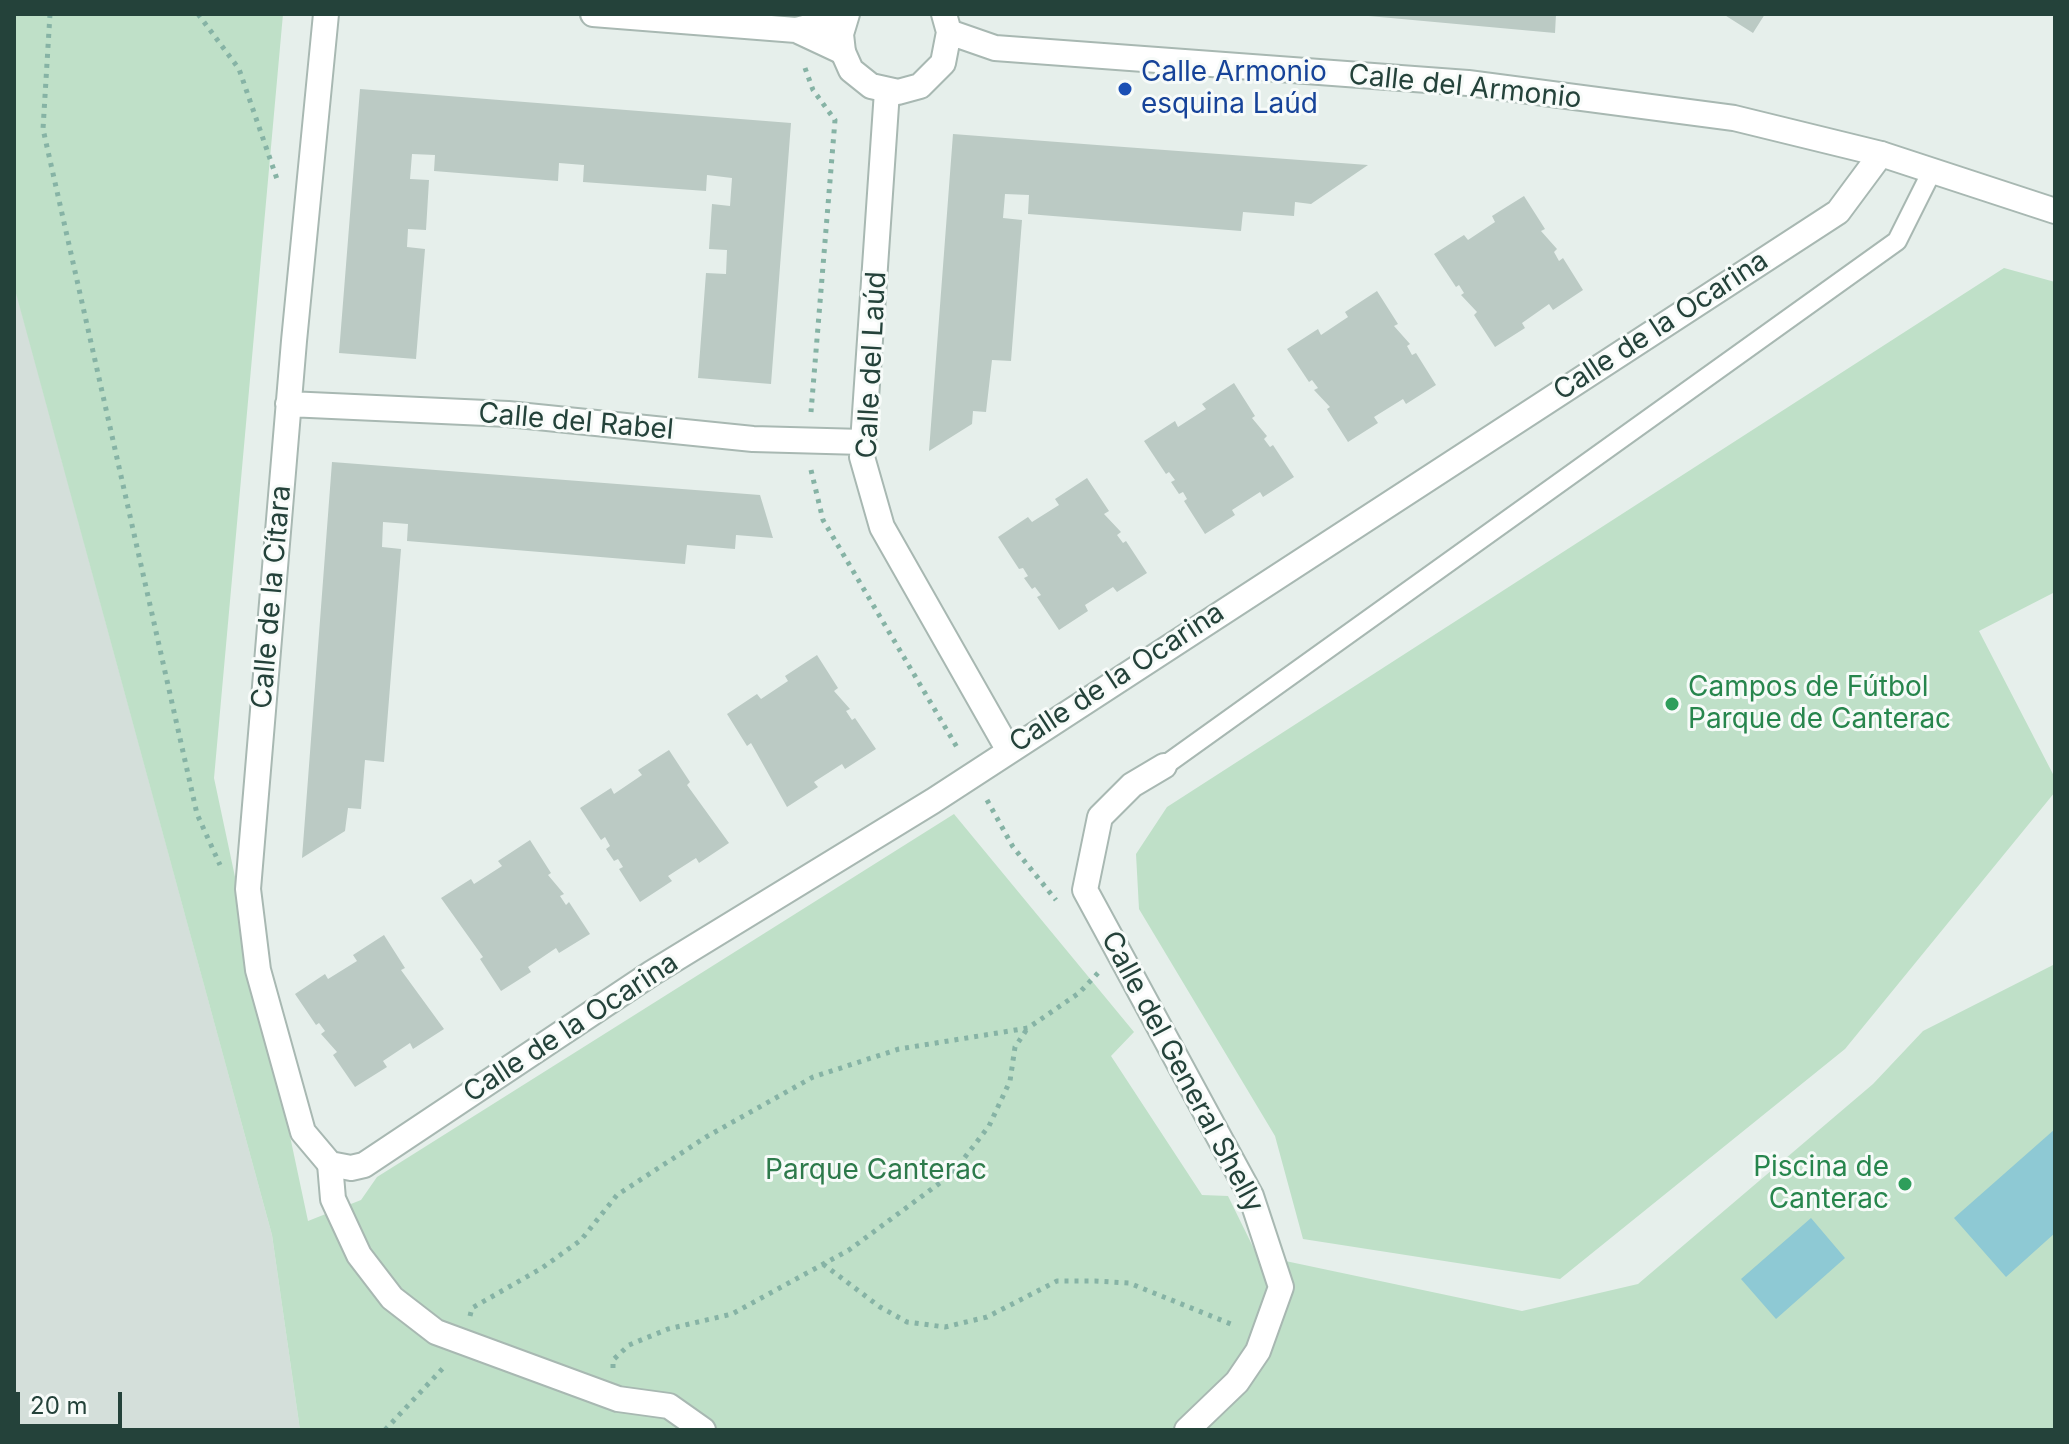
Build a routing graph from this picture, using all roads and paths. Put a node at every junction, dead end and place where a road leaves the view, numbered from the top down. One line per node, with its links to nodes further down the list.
1 (50, 14): 20 (path)
2 (198, 14): 14 (path)
3 (326, 14): 14 (street, Calle de la Cítara)
4 (593, 14): 7 (street)
5 (846, 16): 7 (street); 9 (street)
6 (946, 23): 8 (street, Calle del Armonio); 10 (street)
7 (796, 30): 9 (street)
8 (995, 48): 10 (street, Calle del Armonio); 12 (street, Calle del Armonio)
9 (843, 52): 11 (street)
10 (943, 63): 11 (street)
11 (887, 91): 17 (street, Calle del Laúd)
12 (1881, 154): 13 (street, Calle del Armonio); 18 (street, Calle de la Ocarina)
13 (1932, 171): 15 (street, Calle del Armonio); 19 (lane)
14 (308, 188): 16 (street, Calle de la Cítara)
15 (2055, 211)
16 (288, 404): 17 (street, Calle del Rabel); 23 (street, Calle de la Cítara)
17 (863, 442): 18 (street, Calle del Laúd)
18 (1008, 749): 23 (street, Calle de la Ocarina)
19 (1164, 766): 21 (street, Calle del General Shelly)
20 (222, 871)
21 (1115, 943): 22 (path); 25 (street, Calle del General Shelly)
22 (1028, 1028): 24 (path); 26 (path)
23 (330, 1164): 26 (street)
24 (822, 1264): 25 (path); 27 (path)
25 (1263, 1337): 30 (street, Calle del General Shelly)
26 (463, 1342): 27 (street); 28 (path)
27 (618, 1399): 29 (street)
28 (385, 1430)
29 (703, 1430)
30 (1187, 1430)

